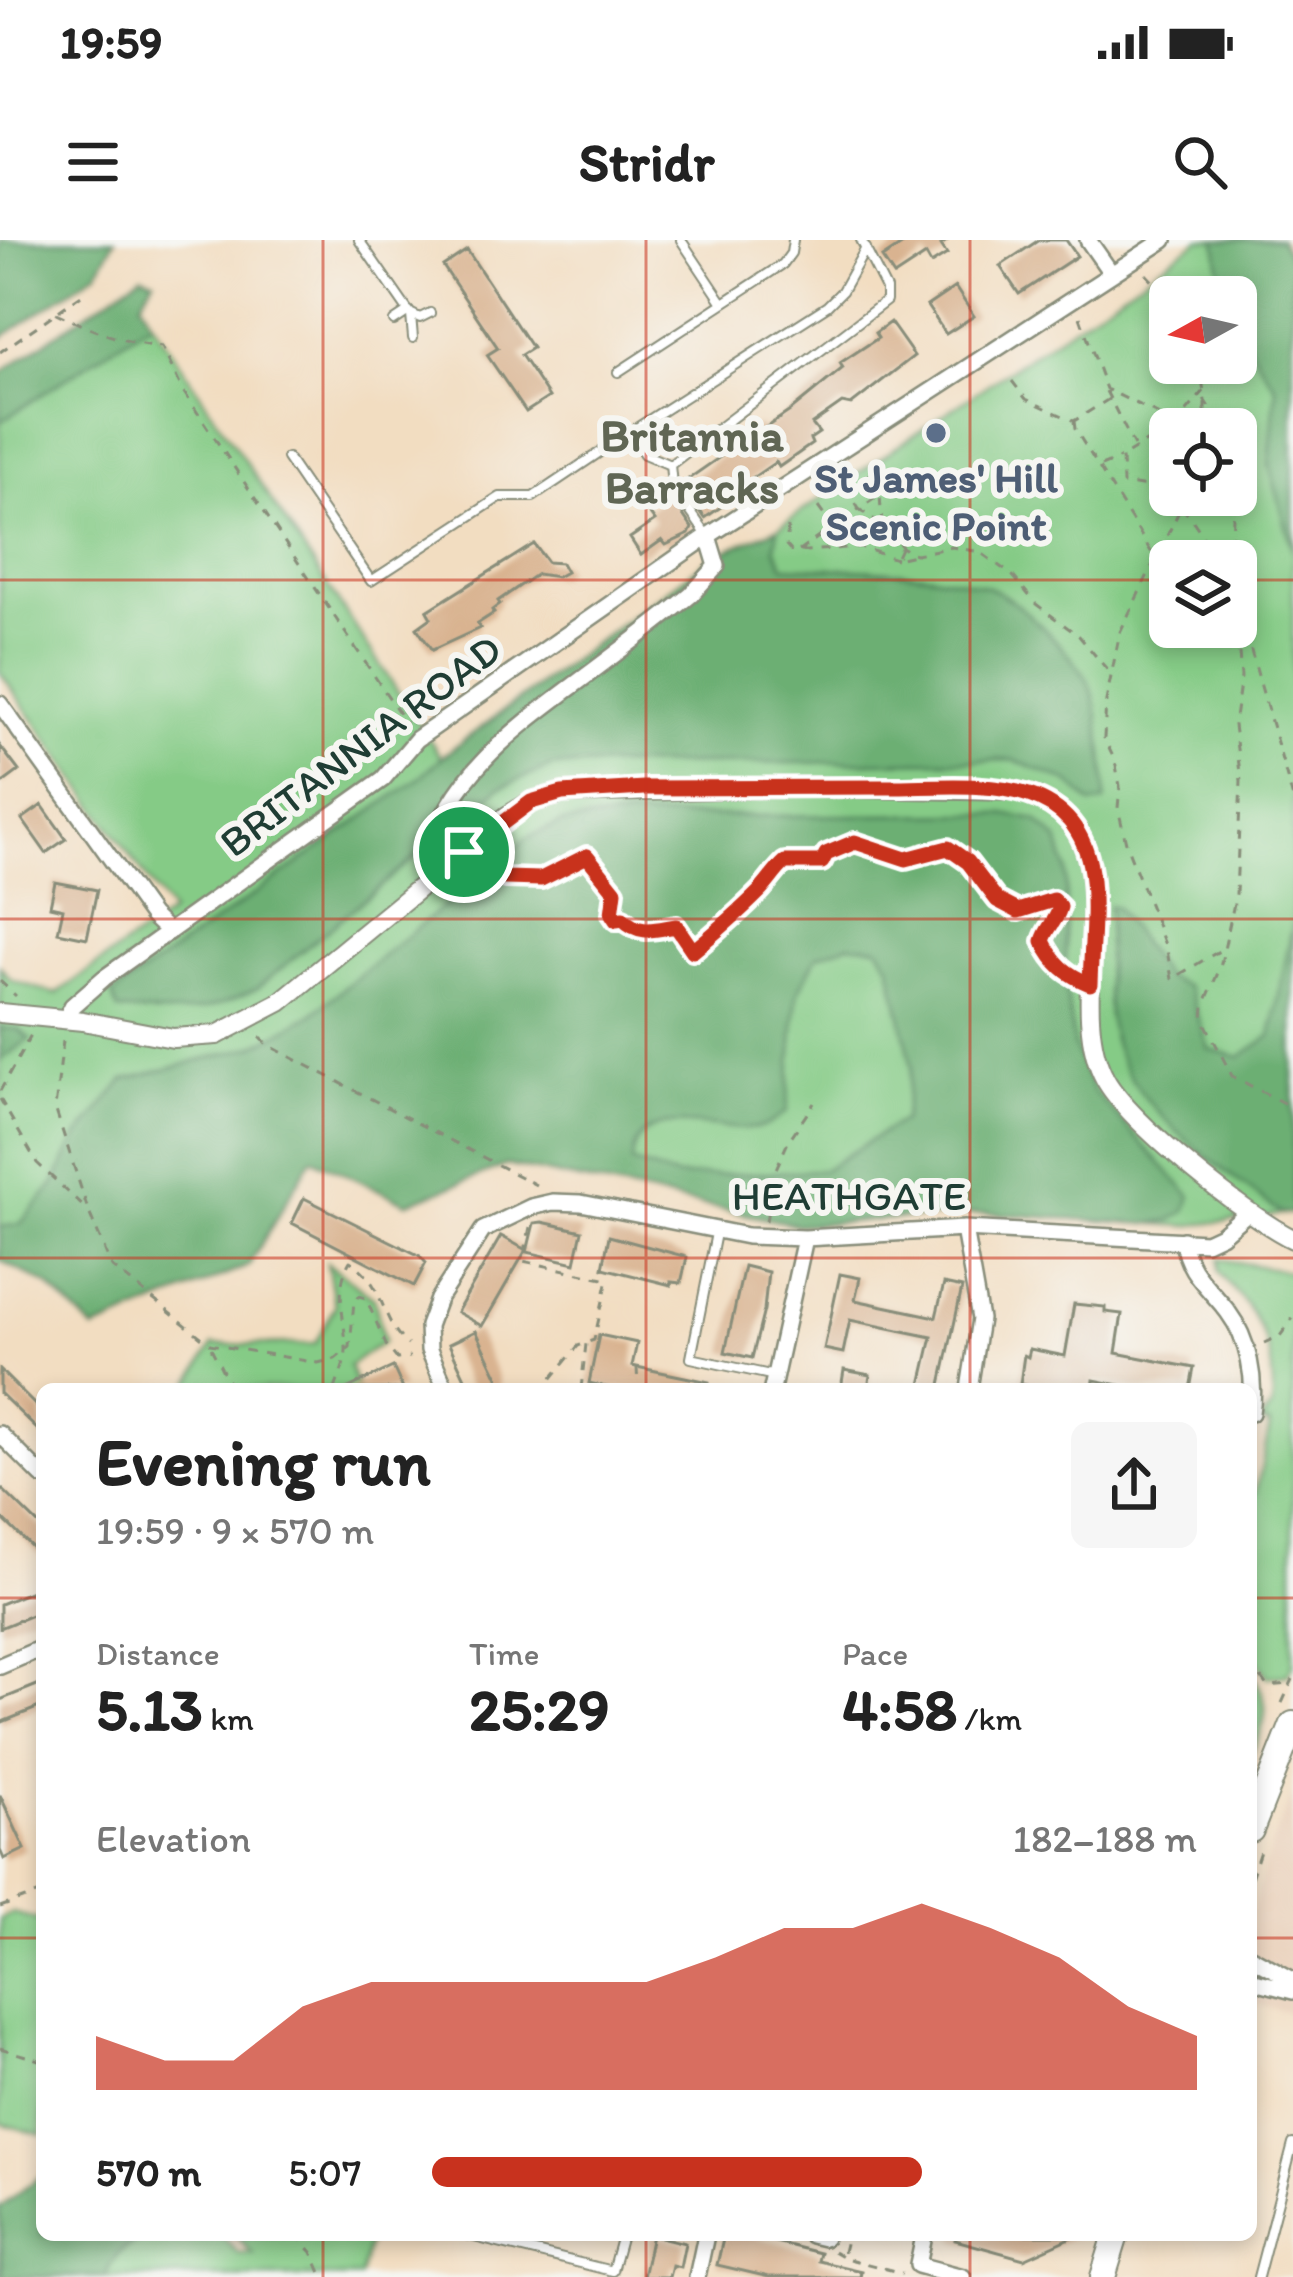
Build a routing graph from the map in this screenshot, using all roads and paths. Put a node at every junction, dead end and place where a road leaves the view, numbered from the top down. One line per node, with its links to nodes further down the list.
1 (359, 240): 13 (lane)
2 (682, 240): 12 (lane)
3 (794, 240): 12 (lane)
4 (1088, 240): 8 (street)
5 (1164, 240): 7 (street, BRITANNIA ROAD)
6 (863, 244): 31 (lane); 36 (lane)
7 (1135, 257): 8 (street, BRITANNIA ROAD); 9 (path)
8 (1111, 273): 11 (street, BRITANNIA ROAD)
9 (1149, 279)
10 (87, 291): 14 (path)
11 (1071, 300): 22 (path); 49 (street, BRITANNIA ROAD)
12 (723, 303): 19 (lane)
13 (410, 312): 15 (lane); 16 (lane); 17 (lane)
14 (56, 313): 18 (path); 62 (path)
15 (430, 313)
16 (394, 321)
17 (413, 338)
18 (0, 352)
19 (618, 372)
20 (1012, 381): 30 (path)
21 (1203, 384): 23 (path)
22 (1106, 389): 24 (path); 29 (path)
23 (1204, 391): 25 (path); 26 (path)
24 (1109, 399): 30 (path); 33 (path)
25 (1205, 401): 27 (path); 28 (path)
26 (1190, 408)
27 (1205, 408)
28 (1210, 408)
29 (1149, 409)
30 (1074, 421): 37 (path)
31 (630, 432): 34 (lane); 36 (lane)
32 (1149, 441): 33 (path)
33 (1135, 449): 35 (path)
34 (287, 458)
35 (1122, 458): 37 (path); 39 (path)
36 (670, 465): 49 (lane)
37 (1100, 466): 40 (path)
38 (868, 474): 43 (path)
39 (1124, 484): 40 (path); 42 (path)
40 (1112, 485): 52 (path)
41 (846, 488): 45 (path)
42 (1149, 489)
43 (880, 495): 45 (path); 47 (path)
44 (818, 507): 46 (path)
45 (859, 509): 47 (path); 50 (path)
46 (828, 524): 50 (path); 54 (path)
47 (882, 525): 53 (path)
48 (788, 527): 54 (path)
49 (708, 536): 62 (street, BRITANNIA ROAD); 65 (street, BRITANNIA ROAD)
50 (853, 543): 51 (path)
51 (860, 547): 54 (path); 56 (path)
52 (1149, 547)
53 (901, 548): 55 (path); 56 (path)
54 (798, 552)
55 (916, 554): 56 (path); 60 (path)
56 (896, 559)
57 (1149, 576): 60 (path)
58 (1239, 648): 67 (path)
59 (1250, 648): 63 (path)
60 (1111, 675): 67 (path)
61 (0, 704): 66 (street)
62 (417, 740): 66 (street, BRITANNIA ROAD)
63 (1293, 799)
64 (464, 852): 65 (street); 68 (street); 68 (path)
65 (436, 877): 71 (street)
66 (169, 932): 72 (street, BRITANNIA ROAD)
67 (1224, 948): 76 (path)
68 (1090, 984): 80 (street)
69 (0, 1012): 70 (street)
70 (41, 1017): 72 (street); 73 (path)
71 (246, 1023): 72 (street); 77 (path)
72 (65, 1025): 79 (path)
73 (0, 1091)
74 (0, 1099): 79 (path)
75 (814, 1102): 83 (path)
76 (1293, 1108)
77 (553, 1202): 78 (street, HEATHGATE); 82 (street, HEATHGATE)
78 (535, 1206): 88 (path); 91 (street, HEATHGATE)
79 (88, 1210): 89 (path)
80 (1247, 1213): 85 (street, HEATHGATE); 86 (street)
81 (964, 1229): 84 (street, HEATHGATE); 85 (street, HEATHGATE); 101 (street)
82 (716, 1233): 83 (street, HEATHGATE); 94 (lane)
83 (763, 1237): 84 (street, HEATHGATE)
84 (805, 1238): 94 (street)
85 (1183, 1240): 90 (street)
86 (1293, 1240)
87 (1293, 1318): 90 (path)
88 (585, 1342): 98 (path); 99 (path)
89 (210, 1344): 92 (path); 95 (path)
90 (1244, 1345): 102 (street)
91 (429, 1350): 92 (path); 92 (path); 97 (street)
92 (346, 1352): 96 (path)
93 (637, 1367): 100 (path)
94 (779, 1376)
95 (229, 1383)
96 (337, 1383)
97 (443, 1383)
98 (548, 1383)
99 (582, 1383)
100 (638, 1383)
101 (970, 1383)
102 (1250, 1383)
103 (0, 1434): 104 (street)
104 (36, 1470)
105 (36, 1651): 106 (street)
106 (0, 1666)
107 (1257, 1670): 108 (path)
108 (1292, 1682): 109 (path)
109 (1286, 1717): 110 (main road)
110 (1257, 1811)
111 (36, 1894): 112 (path)
112 (0, 1907)
113 (1257, 1960): 114 (street)
114 (1293, 1980)
115 (1257, 1983): 116 (street)
116 (1293, 1991)
117 (0, 2048): 118 (path)
118 (36, 2059)
119 (1293, 2144): 133 (lane)
120 (302, 2241): 128 (path)
121 (488, 2241): 127 (lane)
122 (620, 2241): 127 (lane)
123 (705, 2241): 129 (street)
124 (846, 2241): 130 (path)
125 (923, 2241): 131 (street)
126 (1114, 2241): 132 (main road)
127 (612, 2274)
128 (323, 2277)
129 (697, 2277)
130 (916, 2277)
131 (963, 2277)
132 (1103, 2277)
133 (1258, 2277)

